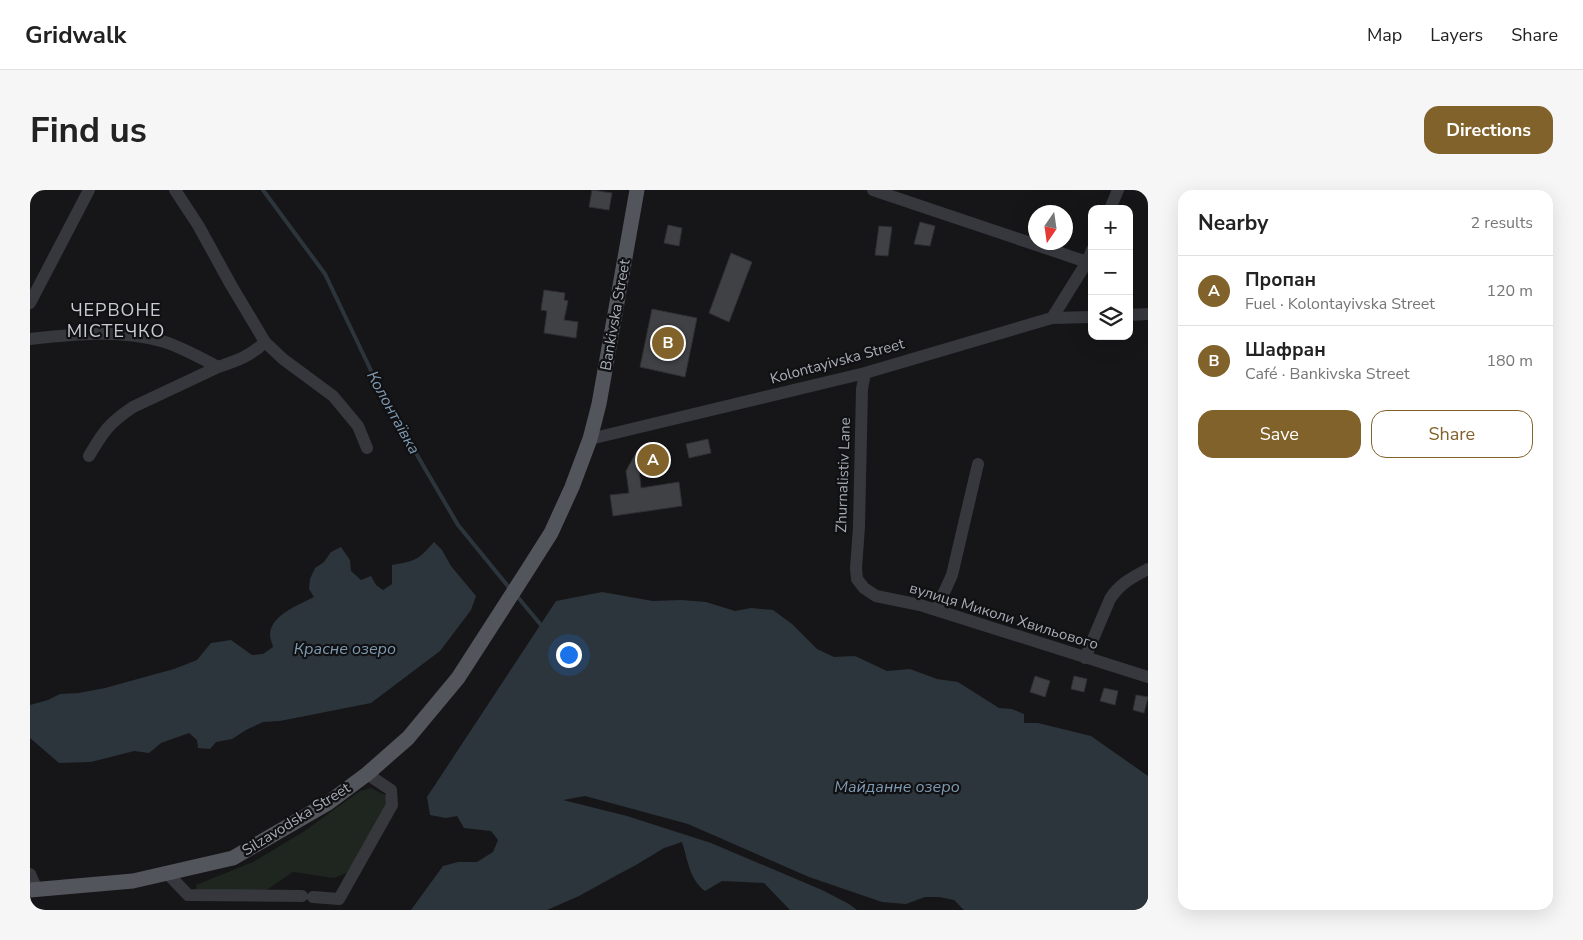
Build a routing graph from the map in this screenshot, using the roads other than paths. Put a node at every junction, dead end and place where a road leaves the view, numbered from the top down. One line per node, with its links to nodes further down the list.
1 (89, 190): 9 (street)
2 (175, 190): 15 (street)
3 (637, 190): 18 (main road, Bankivska Street)
4 (873, 190): 7 (street)
5 (1118, 190): 6 (street)
6 (1112, 205)
7 (1088, 256)
8 (1088, 258): 13 (street)
9 (30, 303)
10 (1148, 314): 11 (street)
11 (1133, 315)
12 (1088, 317): 13 (street, Kolontayivska Street)
13 (1052, 318): 17 (street, Kolontayivska Street)
14 (30, 339): 16 (street)
15 (265, 342): 16 (street); 19 (street)
16 (218, 367): 20 (street)
17 (865, 373): 18 (street, Kolontayivska Street); 23 (street, Zhurnalistiv Lane)
18 (590, 439): 27 (main road, Silzavodska Street)
19 (368, 448)
20 (89, 456)
21 (978, 464): 24 (street)
22 (1148, 569): 25 (street)
23 (857, 579): 24 (street, вулиця Миколи Хвильового)
24 (936, 610): 25 (street, вулиця Миколи Хвильового)
25 (1085, 658): 26 (street, вулиця Миколи Хвильового)
26 (1148, 677)
27 (367, 774): 28 (main road, Silzavodska Street); 28 (street)
28 (166, 872): 30 (main road, Silzavodska Street)
29 (30, 874): 30 (street)
30 (34, 890)

